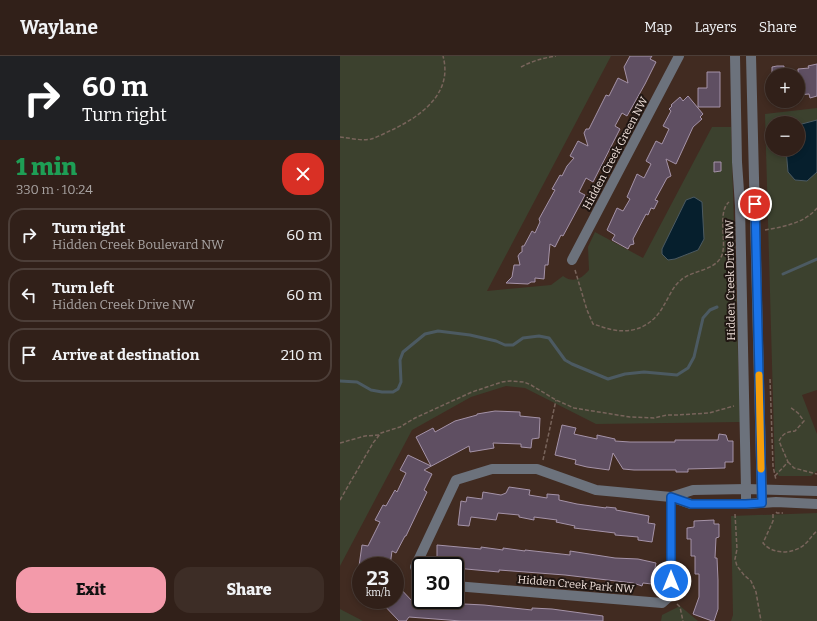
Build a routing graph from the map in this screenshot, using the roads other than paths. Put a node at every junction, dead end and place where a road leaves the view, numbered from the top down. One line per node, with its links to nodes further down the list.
1 (679, 56): 6 (street, Hidden Creek Green NW)
2 (734, 56): 5 (street, Hidden Creek Drive NW)
3 (751, 56): 4 (street)
4 (753, 161): 5 (street); 8 (street)
5 (737, 162): 7 (street, Hidden Creek Drive NW)
6 (572, 260)
7 (746, 489): 8 (street); 10 (street); 12 (street, Hidden Creek Drive NW)
8 (762, 489): 9 (street); 11 (street)
9 (817, 491)
10 (671, 497): 12 (street); 14 (street); 15 (street, Hidden Creek Park NW)
11 (762, 503): 12 (street); 13 (street)
12 (746, 504)
13 (817, 504)
14 (420, 557)
15 (464, 587)

